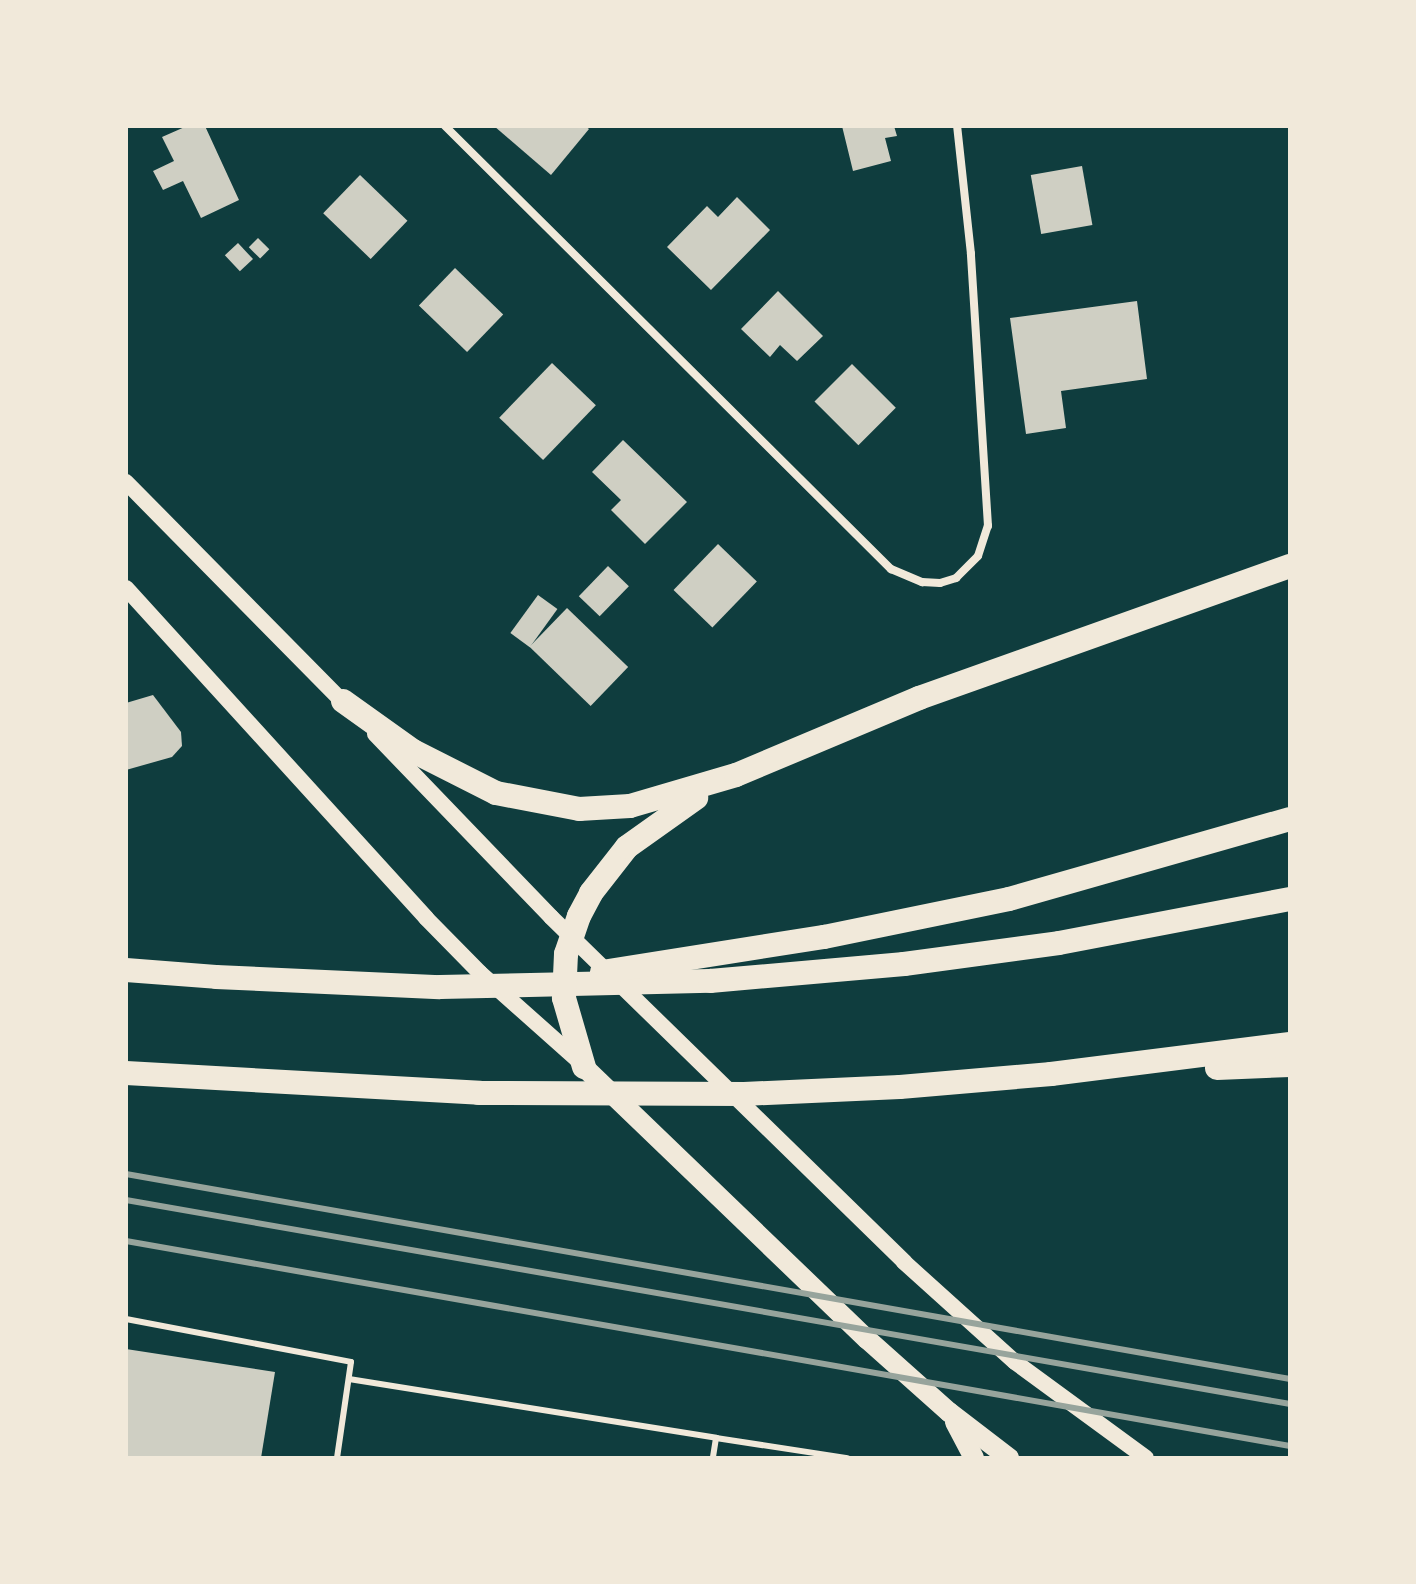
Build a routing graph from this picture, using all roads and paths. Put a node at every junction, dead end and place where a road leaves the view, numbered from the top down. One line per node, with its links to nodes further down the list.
1 (445, 126): 2 (street)
2 (957, 126)
3 (126, 482): 8 (main road)
4 (1290, 566): 7 (highway)
5 (1290, 582): 7 (highway)
6 (126, 588): 17 (main road)
7 (1140, 621): 9 (highway)
8 (343, 701): 9 (highway); 12 (main road)
9 (736, 775): 12 (highway)
10 (1290, 819): 14 (highway)
11 (1290, 899): 14 (highway)
12 (575, 926): 17 (highway); 29 (main road)
13 (126, 970): 14 (highway)
14 (515, 987)
15 (1290, 1044): 19 (highway)
16 (1290, 1065): 19 (highway)
17 (584, 1067): 22 (main road)
18 (126, 1073): 19 (highway)
19 (1051, 1074)
20 (126, 1319): 21 (lane)
21 (349, 1379): 23 (lane); 24 (lane)
22 (949, 1412): 27 (main road); 28 (main road)
23 (716, 1438): 25 (lane); 26 (lane)
24 (337, 1458)
25 (713, 1458)
26 (847, 1458)
27 (974, 1458)
28 (1009, 1458)
29 (1146, 1458)

